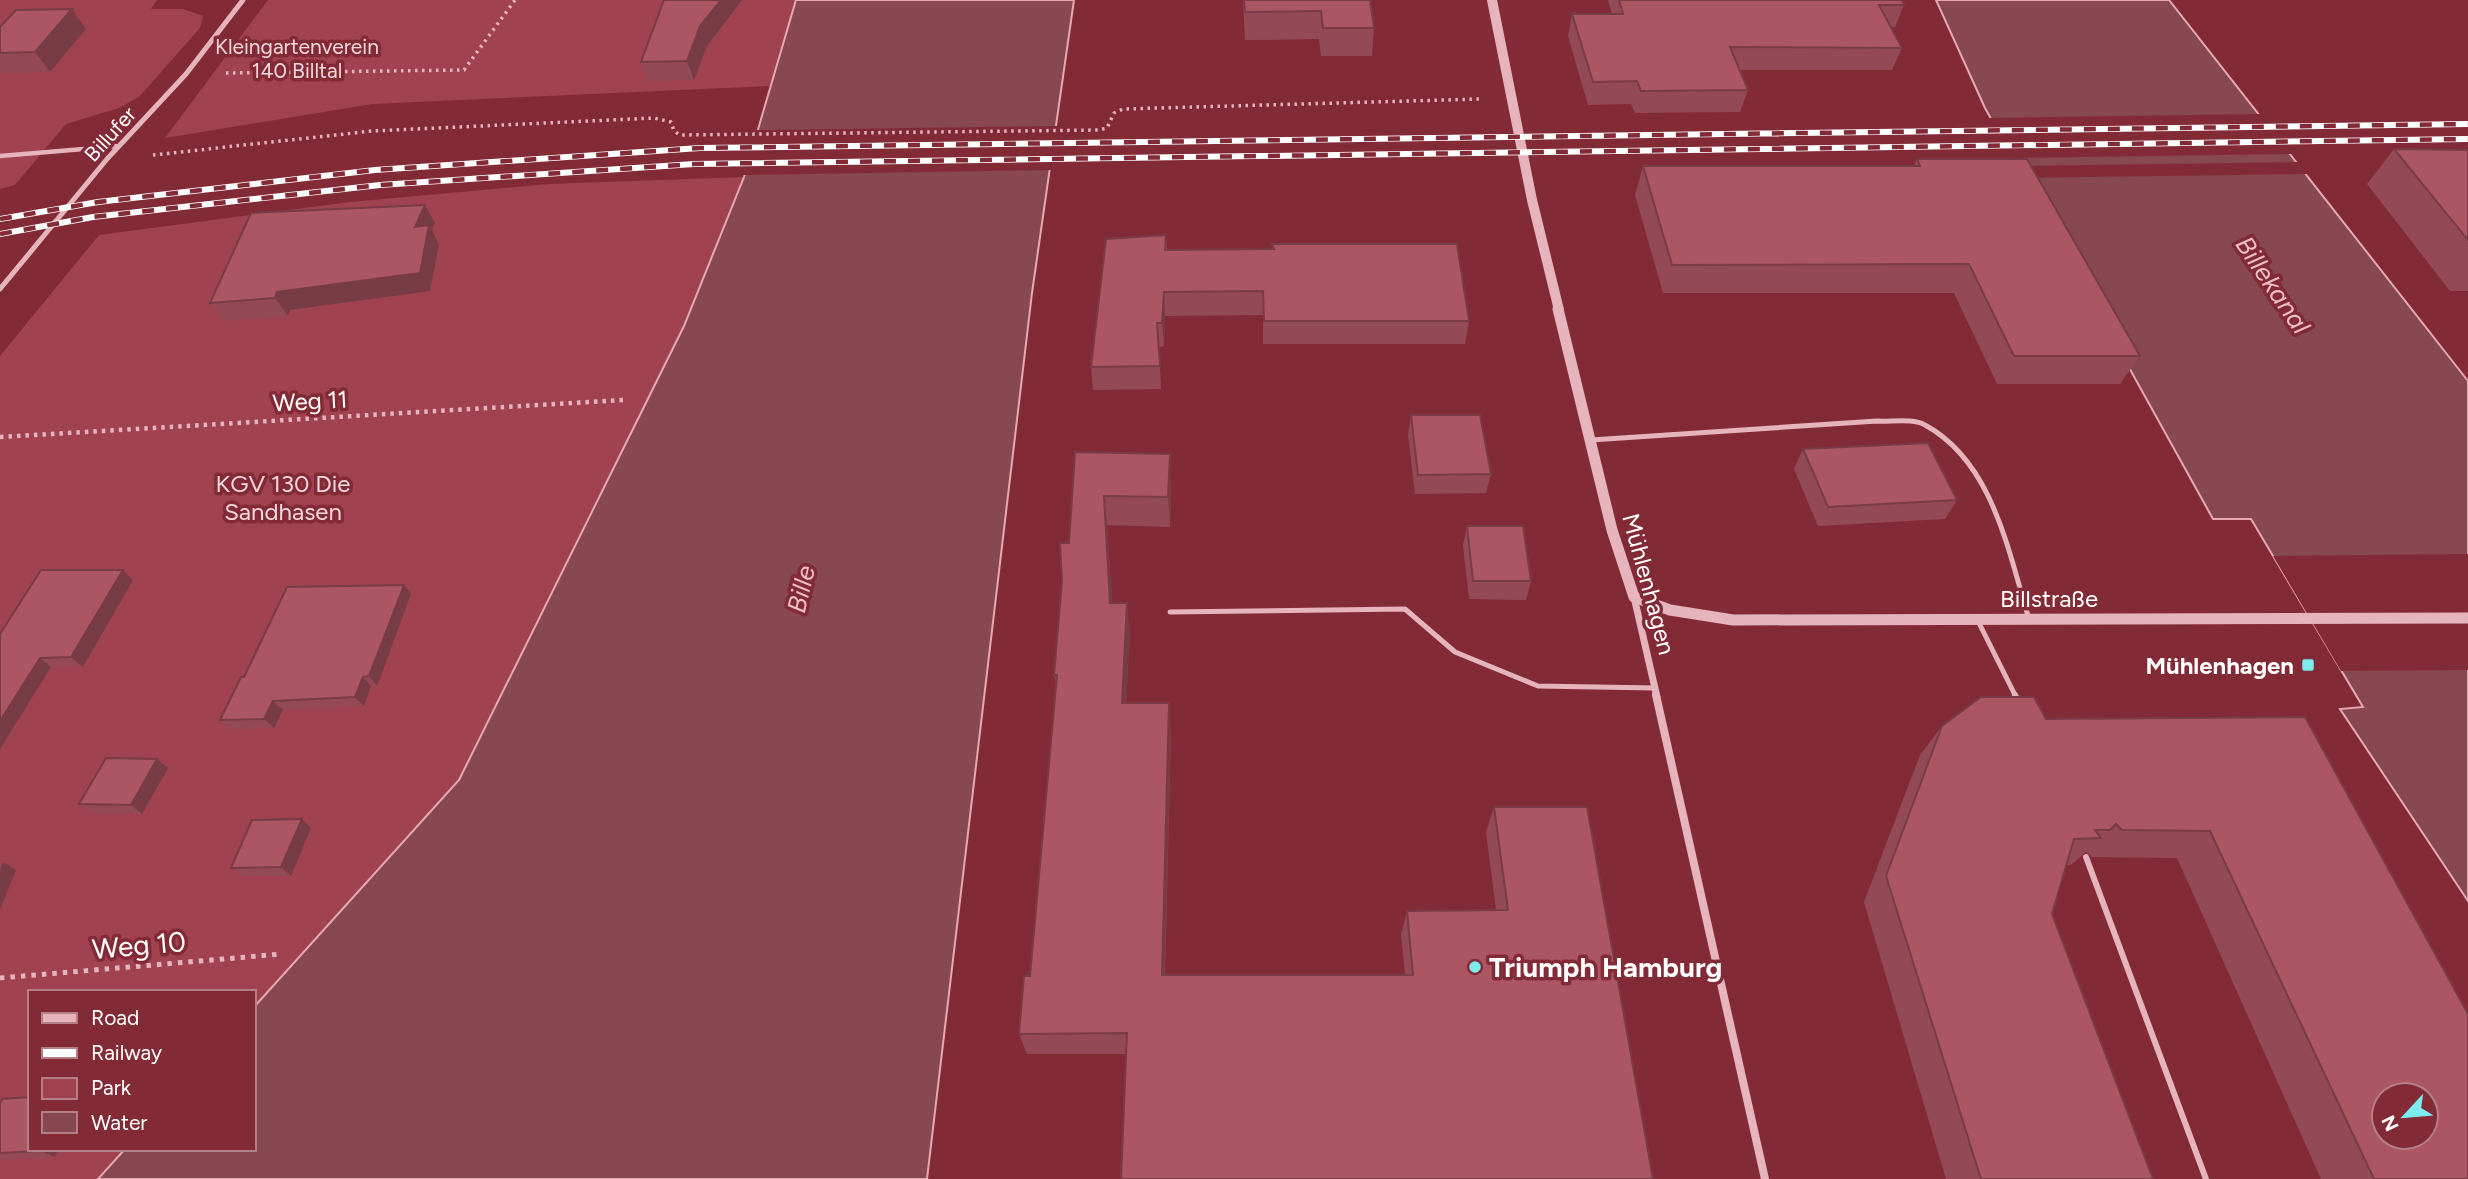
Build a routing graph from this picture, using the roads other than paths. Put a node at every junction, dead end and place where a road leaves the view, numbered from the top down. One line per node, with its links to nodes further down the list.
1 (243, 0): 3 (street, Billufer)
2 (1492, 0): 6 (street, Mühlenhagen)
3 (119, 146): 4 (lane); 5 (street, Billufer)
4 (0, 156)
5 (0, 289)
6 (1591, 440): 7 (street, Mühlenhagen); 11 (lane)
7 (1634, 597): 10 (street, Billstraße); 12 (street, Mühlenhagen)
8 (1170, 612): 12 (lane)
9 (2468, 618): 11 (street, Billstraße)
10 (1978, 619): 11 (street, Billstraße); 13 (lane)
11 (2029, 619)
12 (1655, 688): 15 (street, Mühlenhagen)
13 (2022, 708)
14 (2086, 857): 16 (lane)
15 (1765, 1179)
16 (2207, 1179)

